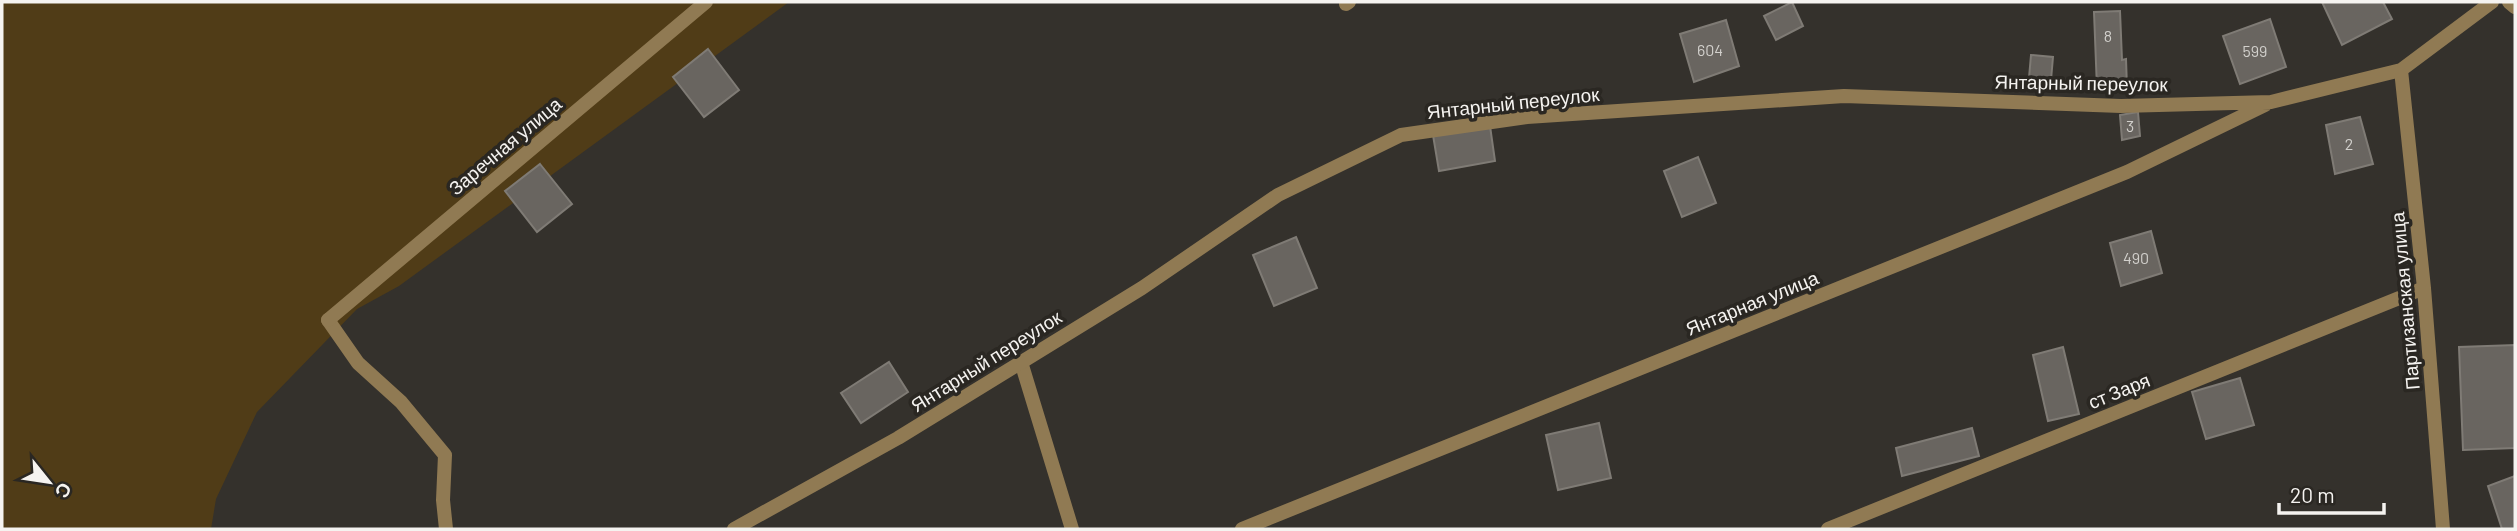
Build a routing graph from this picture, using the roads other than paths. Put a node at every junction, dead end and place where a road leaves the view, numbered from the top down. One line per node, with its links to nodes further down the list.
1 (706, 2): 9 (street, Заречная улица)
2 (2492, 2): 5 (street)
3 (2509, 2): 4 (street)
4 (2515, 7)
5 (2401, 70): 6 (street, Янтарный переулок); 7 (street, Партизанская улица)
6 (2271, 102): 8 (street, Янтарный переулок); 12 (street, Янтарная улица)
7 (2424, 288): 13 (street, ст Заря); 14 (street, Партизанская улица)
8 (1021, 362): 10 (street, Янтарный переулок); 11 (street)
9 (446, 529)
10 (734, 529)
11 (1072, 529)
12 (1242, 529)
13 (1828, 529)
14 (2443, 529)

